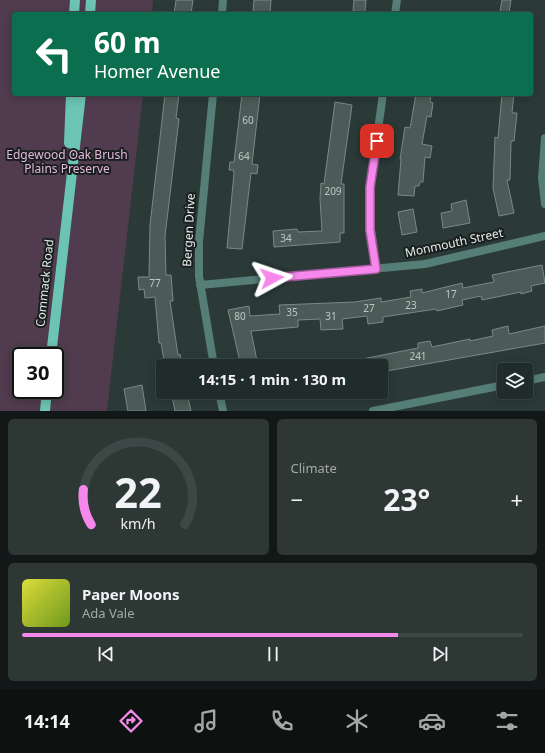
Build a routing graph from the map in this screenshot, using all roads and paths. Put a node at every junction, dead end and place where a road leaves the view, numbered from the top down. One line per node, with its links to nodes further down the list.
1 (75, 0): 5 (main road)
2 (91, 0): 6 (main road)
3 (224, 0): 7 (street)
4 (397, 0): 8 (street)
5 (74, 12)
6 (90, 12)
7 (222, 12)
8 (395, 12)
9 (70, 96): 15 (main road, Commack Road)
10 (81, 96): 15 (main road, Commack Road)
11 (213, 96): 18 (street, Bergen Drive)
12 (383, 96): 17 (street)
13 (545, 138): 14 (street)
14 (545, 204)
15 (66, 213): 19 (main road, Commack Road)
16 (545, 236): 17 (street, Monmouth Street)
17 (376, 269): 18 (street, Monmouth Street)
18 (200, 285): 20 (street, Bergen Drive)
19 (52, 347)
20 (213, 359)
21 (545, 377): 22 (street)
22 (533, 380)
23 (497, 386): 28 (street)
24 (46, 399): 26 (main road)
25 (220, 399): 27 (street)
26 (45, 411)
27 (223, 411)
28 (373, 411)

